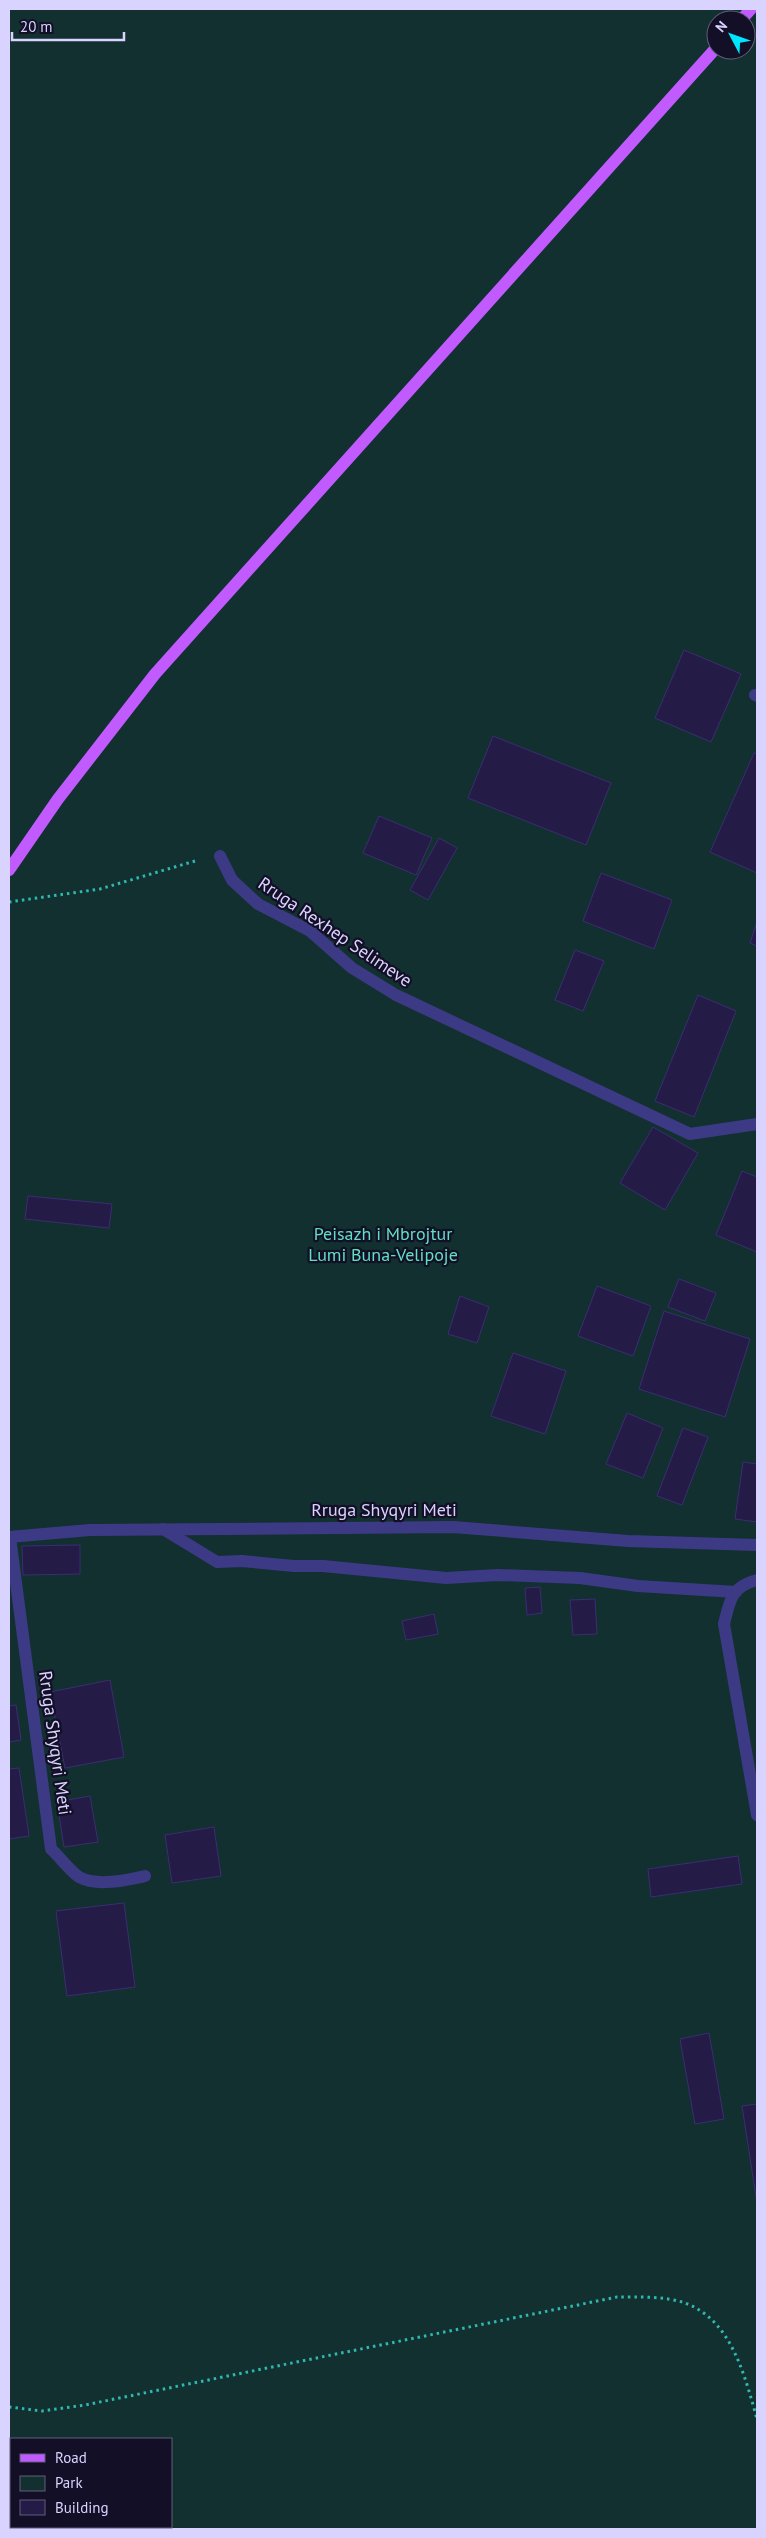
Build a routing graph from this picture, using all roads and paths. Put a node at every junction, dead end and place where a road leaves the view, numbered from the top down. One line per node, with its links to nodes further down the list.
1 (706, 59): 3 (main road)
2 (220, 856): 4 (path); 5 (street, Rruga Rexhep Selimeve)
3 (9, 870)
4 (9, 902)
5 (757, 1124)
6 (163, 1529): 7 (street, Rruga Shyqyri Meti); 8 (street, Rruga Shyqyri Meti); 10 (street)
7 (9, 1537): 12 (street, Rruga Shyqyri Meti)
8 (757, 1545)
9 (757, 1580): 10 (street)
10 (736, 1592): 11 (street)
11 (757, 1815)
12 (145, 1876)
13 (9, 2407): 14 (path)
14 (757, 2419)

